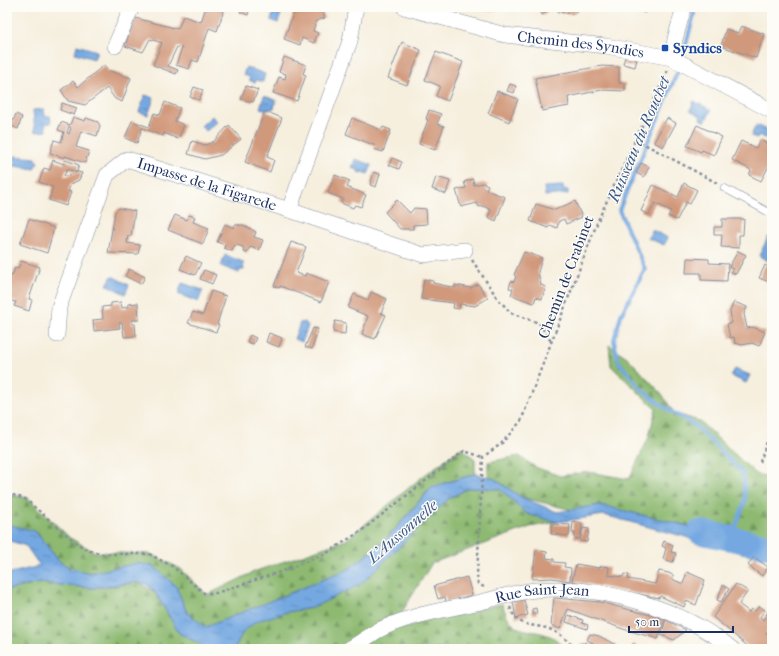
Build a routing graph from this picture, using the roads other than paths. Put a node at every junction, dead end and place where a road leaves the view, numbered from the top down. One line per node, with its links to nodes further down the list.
1 (132, 7): 5 (street)
2 (356, 7): 9 (street, Impasse de la Figarede)
3 (404, 7): 6 (street, Chemin des Syndics)
4 (684, 7): 6 (street)
5 (115, 46)
6 (678, 62): 7 (street, Chemin des Syndics)
7 (772, 111)
8 (724, 188): 10 (lane)
9 (289, 210): 11 (street, Impasse de la Figarede); 12 (street, Impasse de la Figarede)
10 (772, 214)
11 (465, 250)
12 (57, 335)
13 (349, 649): 14 (street, Rue Saint-Jean)
14 (732, 649)

